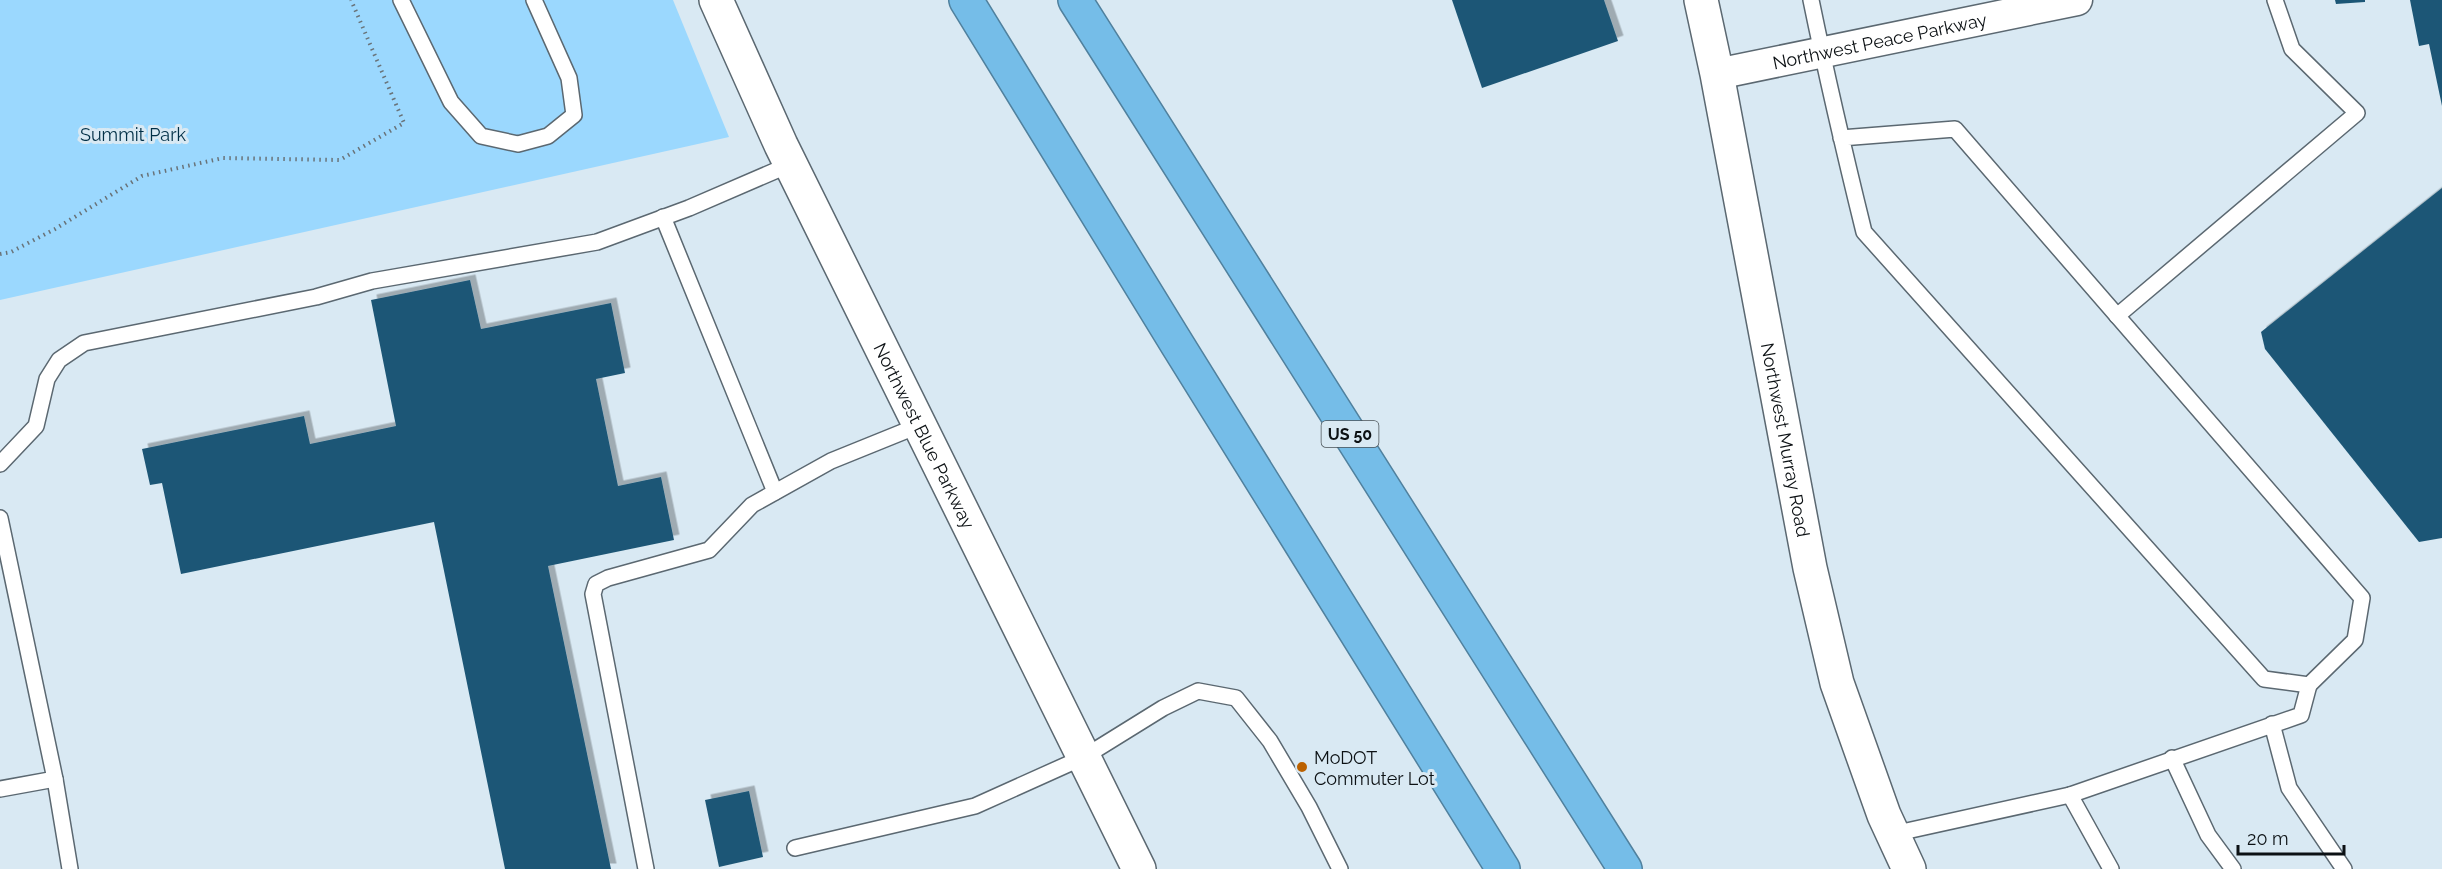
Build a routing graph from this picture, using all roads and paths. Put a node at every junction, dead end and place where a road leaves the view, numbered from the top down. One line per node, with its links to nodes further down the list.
1 (351, 0): 16 (path)
2 (401, 0): 3 (lane)
3 (534, 0)
4 (716, 0): 14 (street, Northwest Blue Parkway)
5 (966, 0): 35 (highway)
6 (1075, 0): 36 (highway, US 50)
7 (1701, 0): 12 (street, Northwest Murray Road)
8 (1811, 0): 11 (lane)
9 (2077, 0): 11 (street, Northwest Peace Parkway)
10 (2275, 0): 17 (lane)
11 (1821, 51): 12 (street, Northwest Peace Parkway); 13 (lane)
12 (1717, 74): 29 (street, Northwest Murray Road)
13 (1841, 138): 17 (lane); 22 (lane)
14 (791, 164): 15 (lane); 18 (street, Northwest Blue Parkway)
15 (663, 217): 19 (lane); 20 (lane)
16 (0, 254)
17 (2117, 316): 22 (lane)
18 (920, 425): 20 (lane); 24 (street, Northwest Blue Parkway)
19 (0, 464)
20 (775, 492): 32 (lane)
21 (0, 518): 26 (lane)
22 (2309, 685): 23 (lane)
23 (2272, 724): 25 (lane); 40 (lane)
24 (1083, 757): 30 (lane); 33 (street, Northwest Blue Parkway); 34 (lane)
25 (2172, 758): 28 (lane); 39 (lane)
26 (55, 779): 27 (lane); 31 (lane)
27 (0, 789)
28 (2070, 795): 29 (lane); 38 (lane)
29 (1893, 834): 37 (street, Northwest Murray Road)
30 (795, 848)
31 (70, 869)
32 (646, 869)
33 (1139, 869)
34 (1340, 869)
35 (1503, 869)
36 (1624, 869)
37 (1909, 869)
38 (2111, 869)
39 (2233, 869)
40 (2344, 869)

